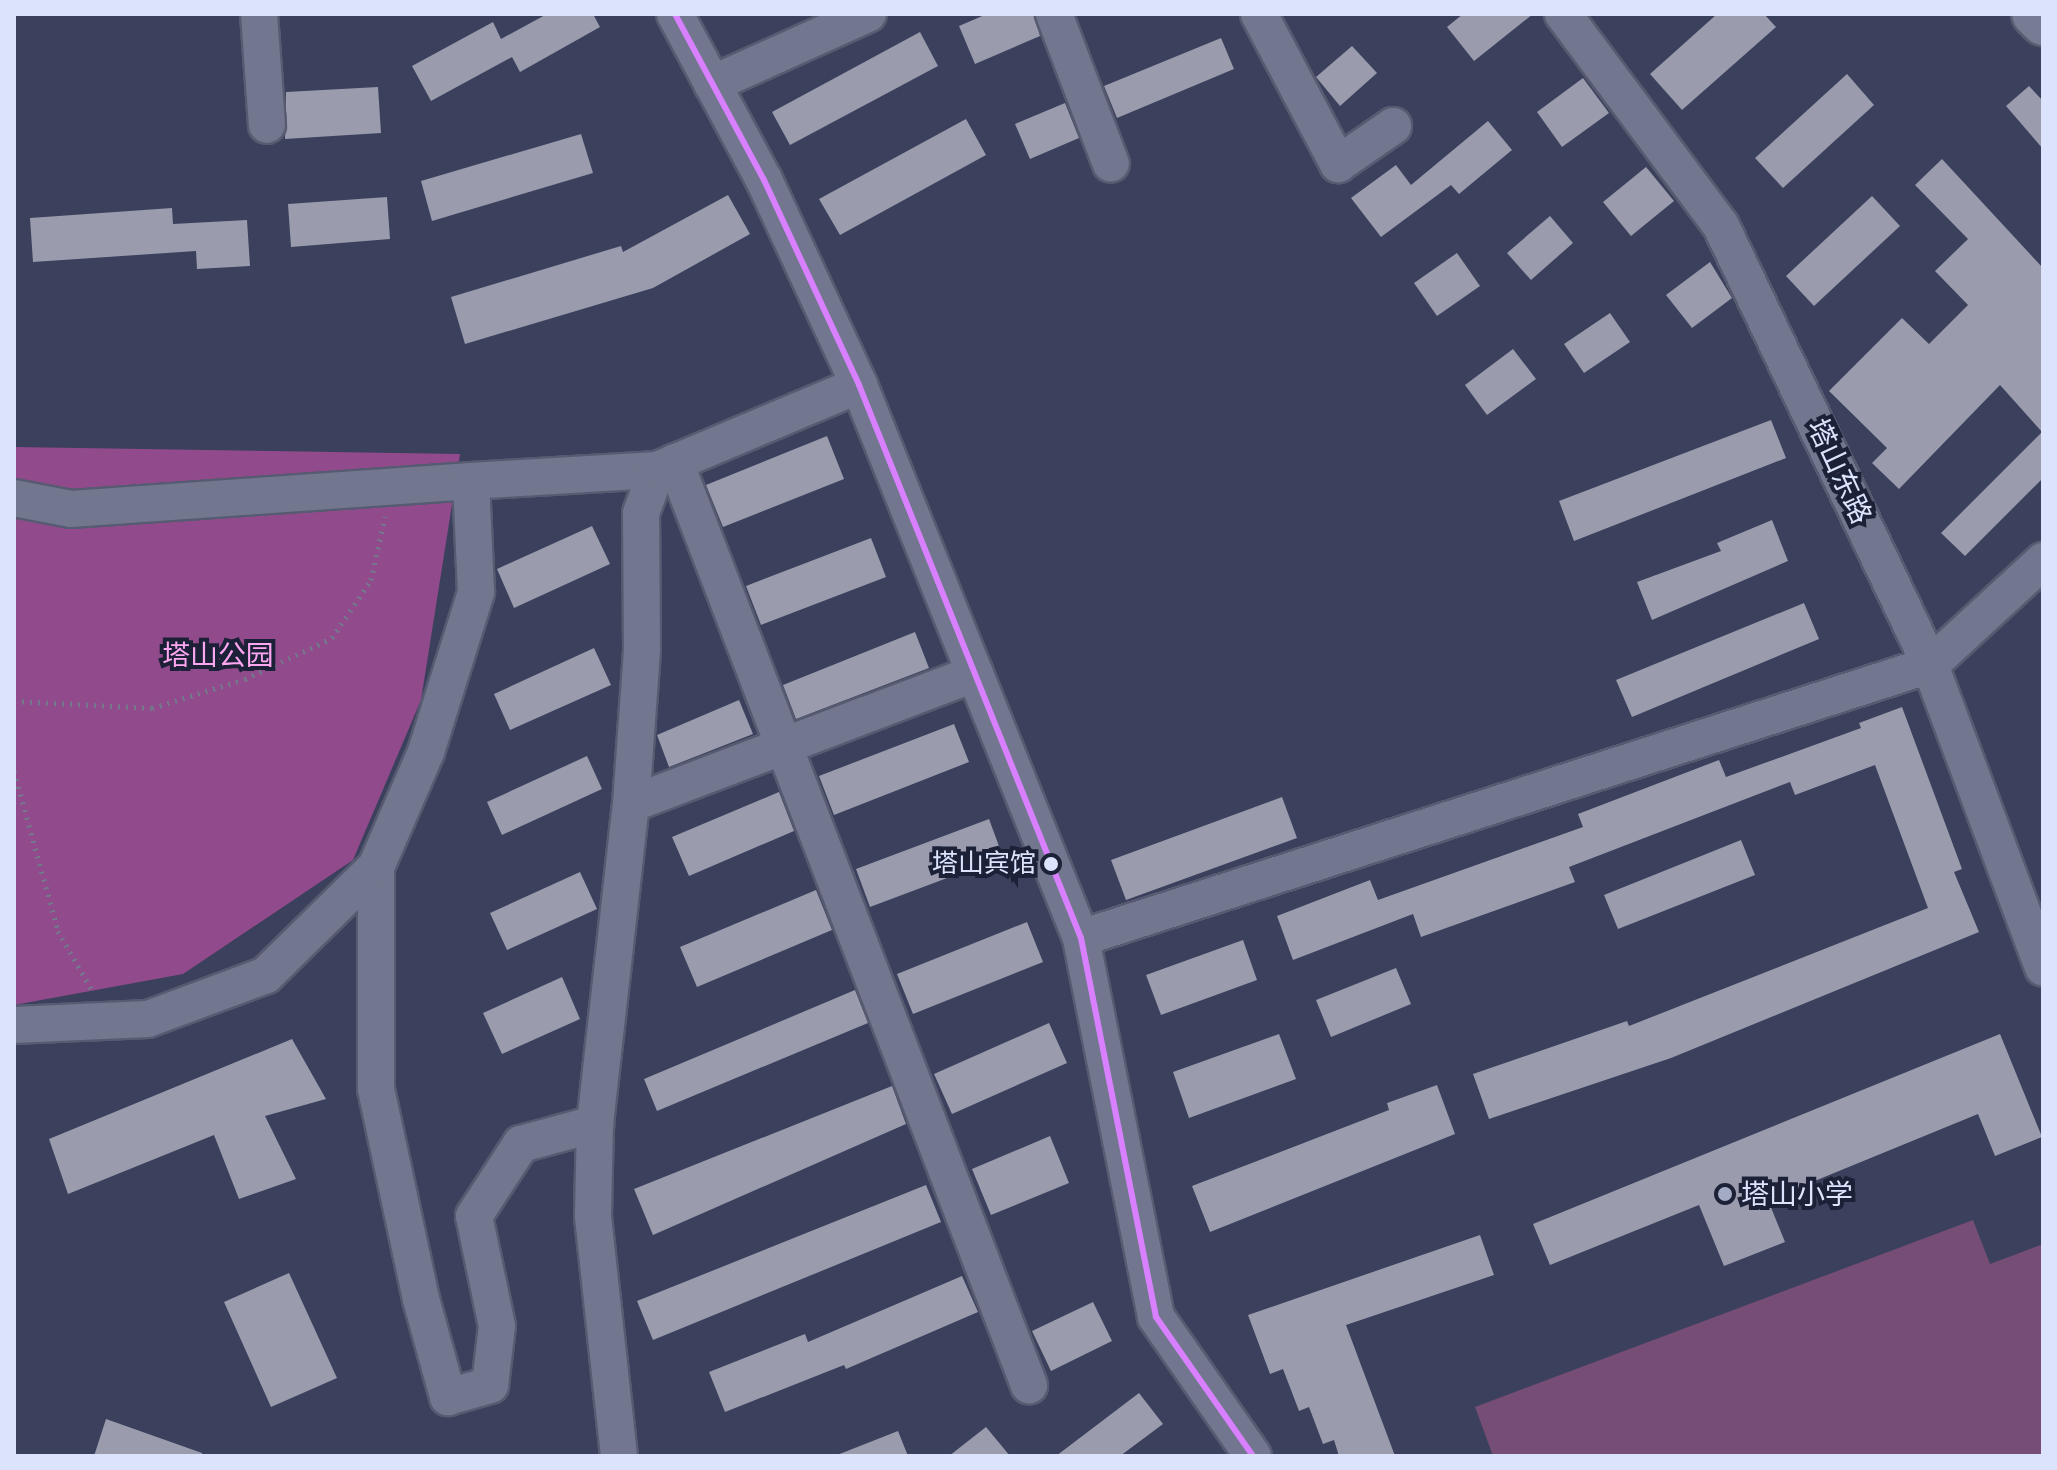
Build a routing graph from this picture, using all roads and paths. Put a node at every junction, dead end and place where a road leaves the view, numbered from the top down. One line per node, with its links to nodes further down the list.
1 (259, 14): 10 (street)
2 (675, 14): 9 (street)
3 (868, 14): 9 (street)
4 (1054, 14): 12 (street)
5 (1259, 14): 11 (street)
6 (1563, 14): 19 (street, 塔山东路)
7 (2034, 14): 8 (main road)
8 (2043, 23)
9 (712, 84): 13 (street)
10 (267, 125)
11 (1393, 126)
12 (1111, 164)
13 (859, 385): 14 (street); 20 (street)
14 (666, 466): 15 (street); 22 (street); 24 (street)
15 (471, 481): 16 (street); 25 (street)
16 (393, 485): 17 (street); 21 (path)
17 (14, 498)
18 (2043, 561): 19 (street)
19 (1930, 665): 26 (street); 27 (street, 塔山东路)
20 (975, 673): 22 (street); 26 (street)
21 (14, 701)
22 (786, 745): 24 (street); 31 (street)
23 (14, 771): 28 (path)
24 (631, 804): 30 (street)
25 (376, 867): 28 (street); 30 (street)
26 (1081, 938): 33 (street)
27 (2043, 968)
28 (110, 1021): 29 (street)
29 (14, 1025)
30 (595, 1124): 32 (street)
31 (1029, 1385)
32 (619, 1456)
33 (1253, 1456)

